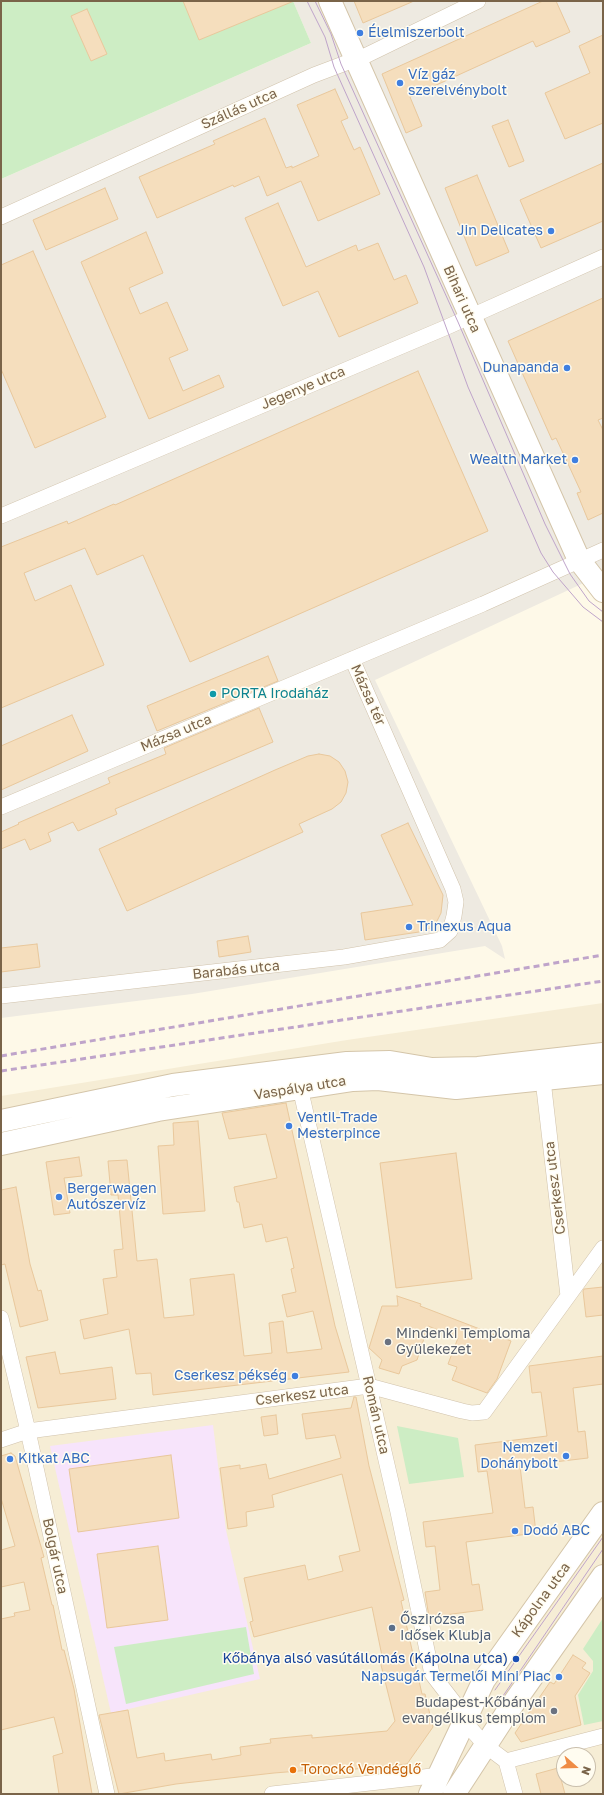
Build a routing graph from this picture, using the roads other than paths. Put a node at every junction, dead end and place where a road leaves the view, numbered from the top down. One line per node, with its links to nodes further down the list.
1 (330, 1): 3 (street, Bihari utca)
2 (473, 2): 3 (street, Szállás utca)
3 (356, 59): 4 (street, Szállás utca); 6 (street, Bihari utca)
4 (1, 217)
5 (603, 257): 6 (street, Jegenye utca)
6 (470, 317): 7 (street, Jegenye utca); 9 (street, Bihari utca)
7 (1, 516)
8 (603, 550): 9 (street)
9 (579, 560): 10 (street, Bihari utca); 11 (street, Mázsa tér)
10 (603, 591)
11 (352, 659): 12 (street, Mázsa utca); 13 (street, Mázsa tér)
12 (1, 807)
13 (454, 916): 14 (street, Barabás utca)
14 (1, 996)
15 (603, 1063): 16 (street, Vaspálya utca); 17 (street, Vaspálya utca)
16 (298, 1079): 17 (street, Vaspálya utca); 18 (street, Vaspálya utca); 20 (street, Vaspálya utca); 25 (street, Román utca)
17 (543, 1080): 23 (street, Cserkesz utca)
18 (47, 1112): 19 (street, Vaspálya utca); 20 (street)
19 (1, 1121)
20 (51, 1133): 21 (street, Vaspálya utca)
21 (1, 1144)
22 (603, 1248): 23 (street, Cserkesz utca)
23 (568, 1296): 25 (street, Cserkesz utca)
24 (1, 1318): 26 (street, Bolgár utca)
25 (369, 1386): 26 (street, Cserkesz utca); 30 (street, Román utca)
26 (28, 1430): 27 (street, Cserkesz utca); 35 (street, Bolgár utca)
27 (1, 1440)
28 (603, 1513): 30 (street, Kápolna utca)
29 (603, 1576): 32 (street)
30 (464, 1721): 32 (street, Román utca); 34 (street, Kápolna utca)
31 (603, 1736): 33 (street)
32 (486, 1746): 33 (street, Román utca); 38 (street)
33 (506, 1761): 39 (street)
34 (441, 1775): 36 (street); 37 (street, Kápolna utca)
35 (107, 1794)
36 (272, 1794)
37 (430, 1794)
38 (454, 1794)
39 (515, 1794)

